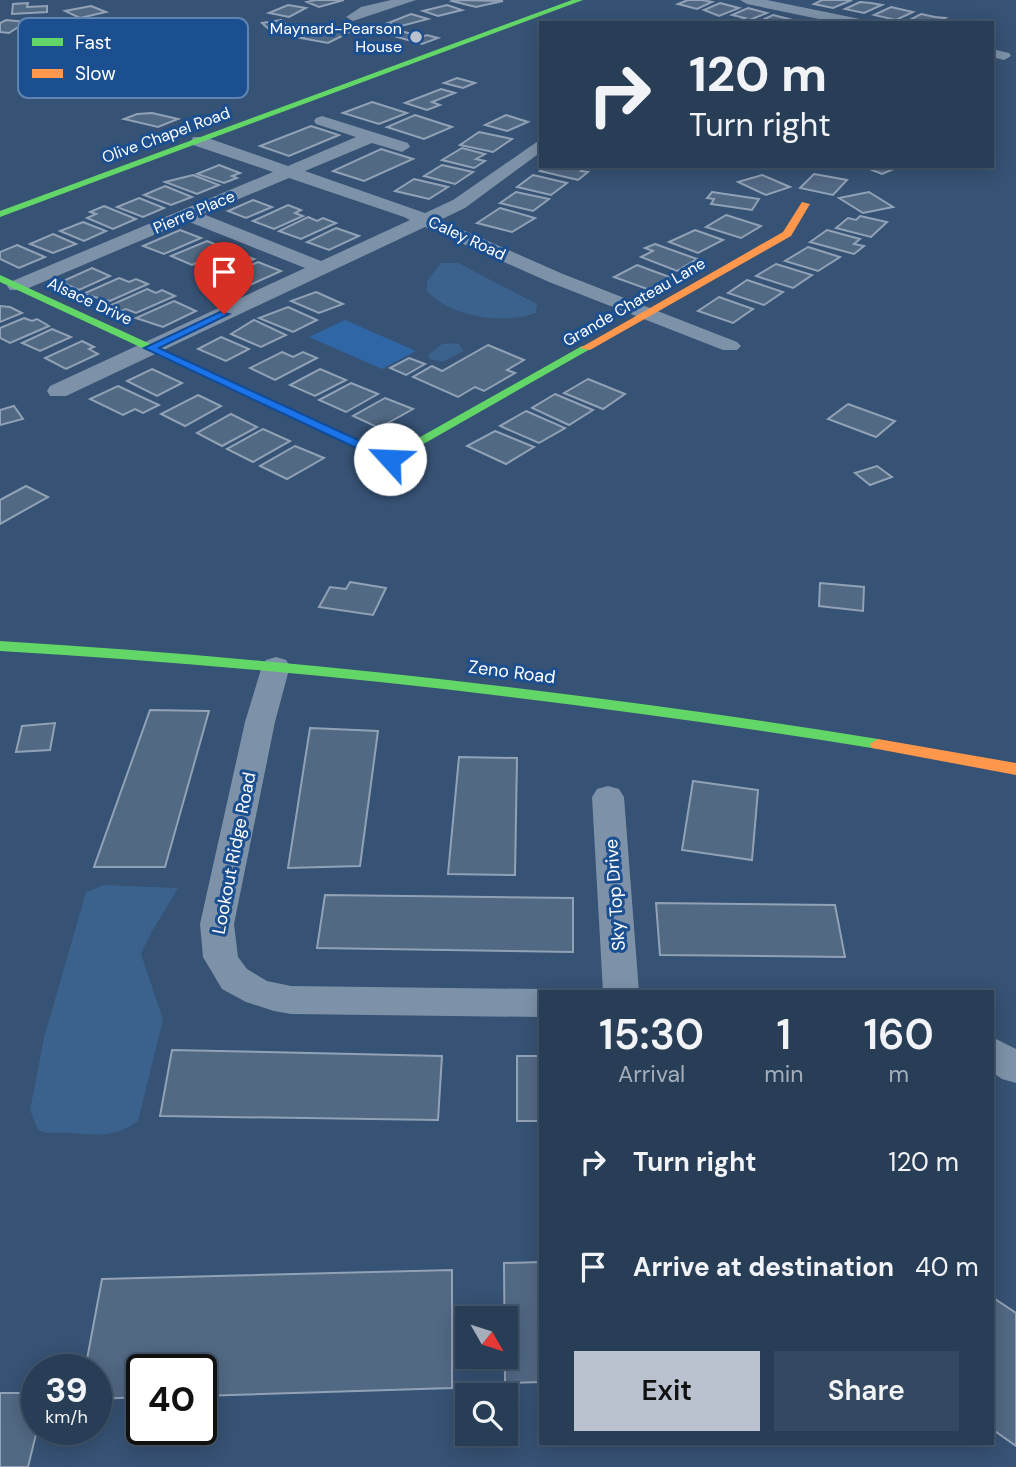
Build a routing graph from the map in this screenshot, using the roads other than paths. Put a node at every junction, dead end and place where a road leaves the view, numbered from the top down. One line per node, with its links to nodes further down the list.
1 (409, 0): 4 (street)
2 (579, 0): 8 (street, Olive Chapel Road)
3 (747, 0): 5 (street)
4 (353, 17)
5 (850, 21)
6 (323, 121): 7 (street)
7 (371, 137): 10 (street); 11 (street, Pierre Place)
8 (199, 141): 11 (street, Caley Road); 13 (street, Olive Chapel Road)
9 (539, 146): 15 (street)
10 (402, 147)
11 (288, 173): 14 (street, Pierre Place); 15 (street, Caley Road)
12 (805, 204): 18 (street, Grande Chateau Lane)
13 (0, 214)
14 (188, 215): 16 (street); 17 (street, Pierre Place)
15 (427, 220): 16 (street); 18 (street, Caley Road)
16 (323, 268): 20 (street)
17 (8, 282): 20 (street, Alsace Drive)
18 (648, 314): 19 (street, Caley Road); 22 (street, Grande Chateau Lane)
19 (730, 346)
20 (150, 348): 21 (street); 22 (street, Alsace Drive)
21 (58, 391)
22 (467, 417)
23 (0, 646): 24 (street, Zeno Road)
24 (276, 666): 25 (street, Zeno Road); 28 (street, Lookout Ridge Road)
25 (1016, 769)
26 (608, 797): 27 (street, Sky Top Drive)
27 (621, 990)
28 (539, 1003)
29 (994, 1053): 30 (street)
30 (1015, 1068)

